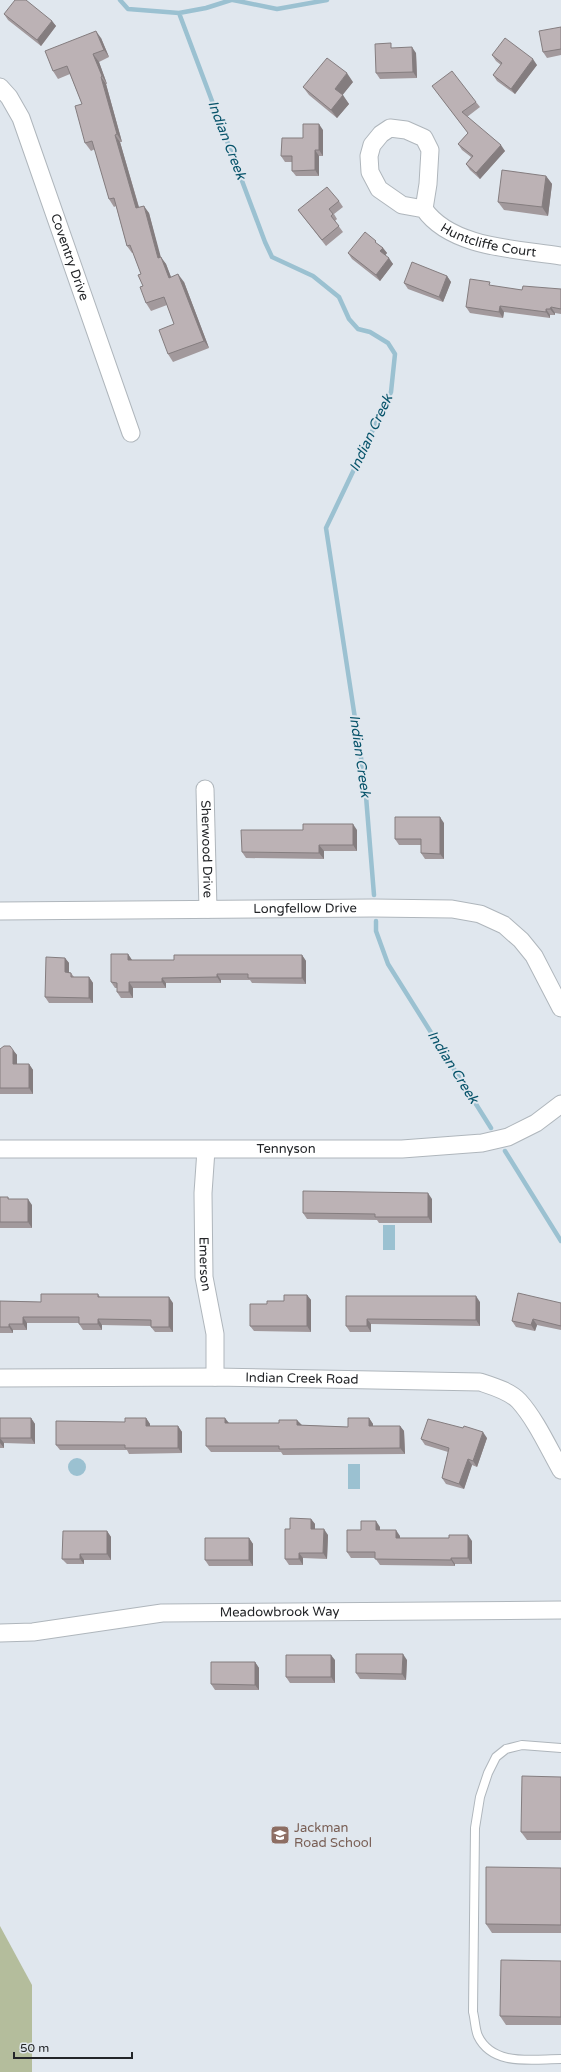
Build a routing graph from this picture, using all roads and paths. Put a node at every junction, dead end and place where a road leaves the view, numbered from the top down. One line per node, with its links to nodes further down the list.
1 (0, 86): 4 (street, Coventry Drive)
2 (424, 209): 2 (street); 3 (street, Huntcliffe Court)
3 (561, 256)
4 (132, 433)
5 (205, 789): 6 (street, Sherwood Drive)
6 (208, 909): 7 (street, Longfellow Drive); 8 (street, Longfellow Drive)
7 (0, 911)
8 (561, 1008)
9 (561, 1104): 11 (street, Tennyson)
10 (0, 1149): 11 (street, Tennyson)
11 (206, 1150): 12 (street, Emerson)
12 (215, 1377): 13 (street, Indian Creek Road); 14 (street, Indian Creek Road)
13 (0, 1378)
14 (561, 1470)
15 (561, 1610): 16 (street, Meadowbrook Way)
16 (0, 1633)
17 (561, 1748): 18 (lane)
18 (561, 2059)

